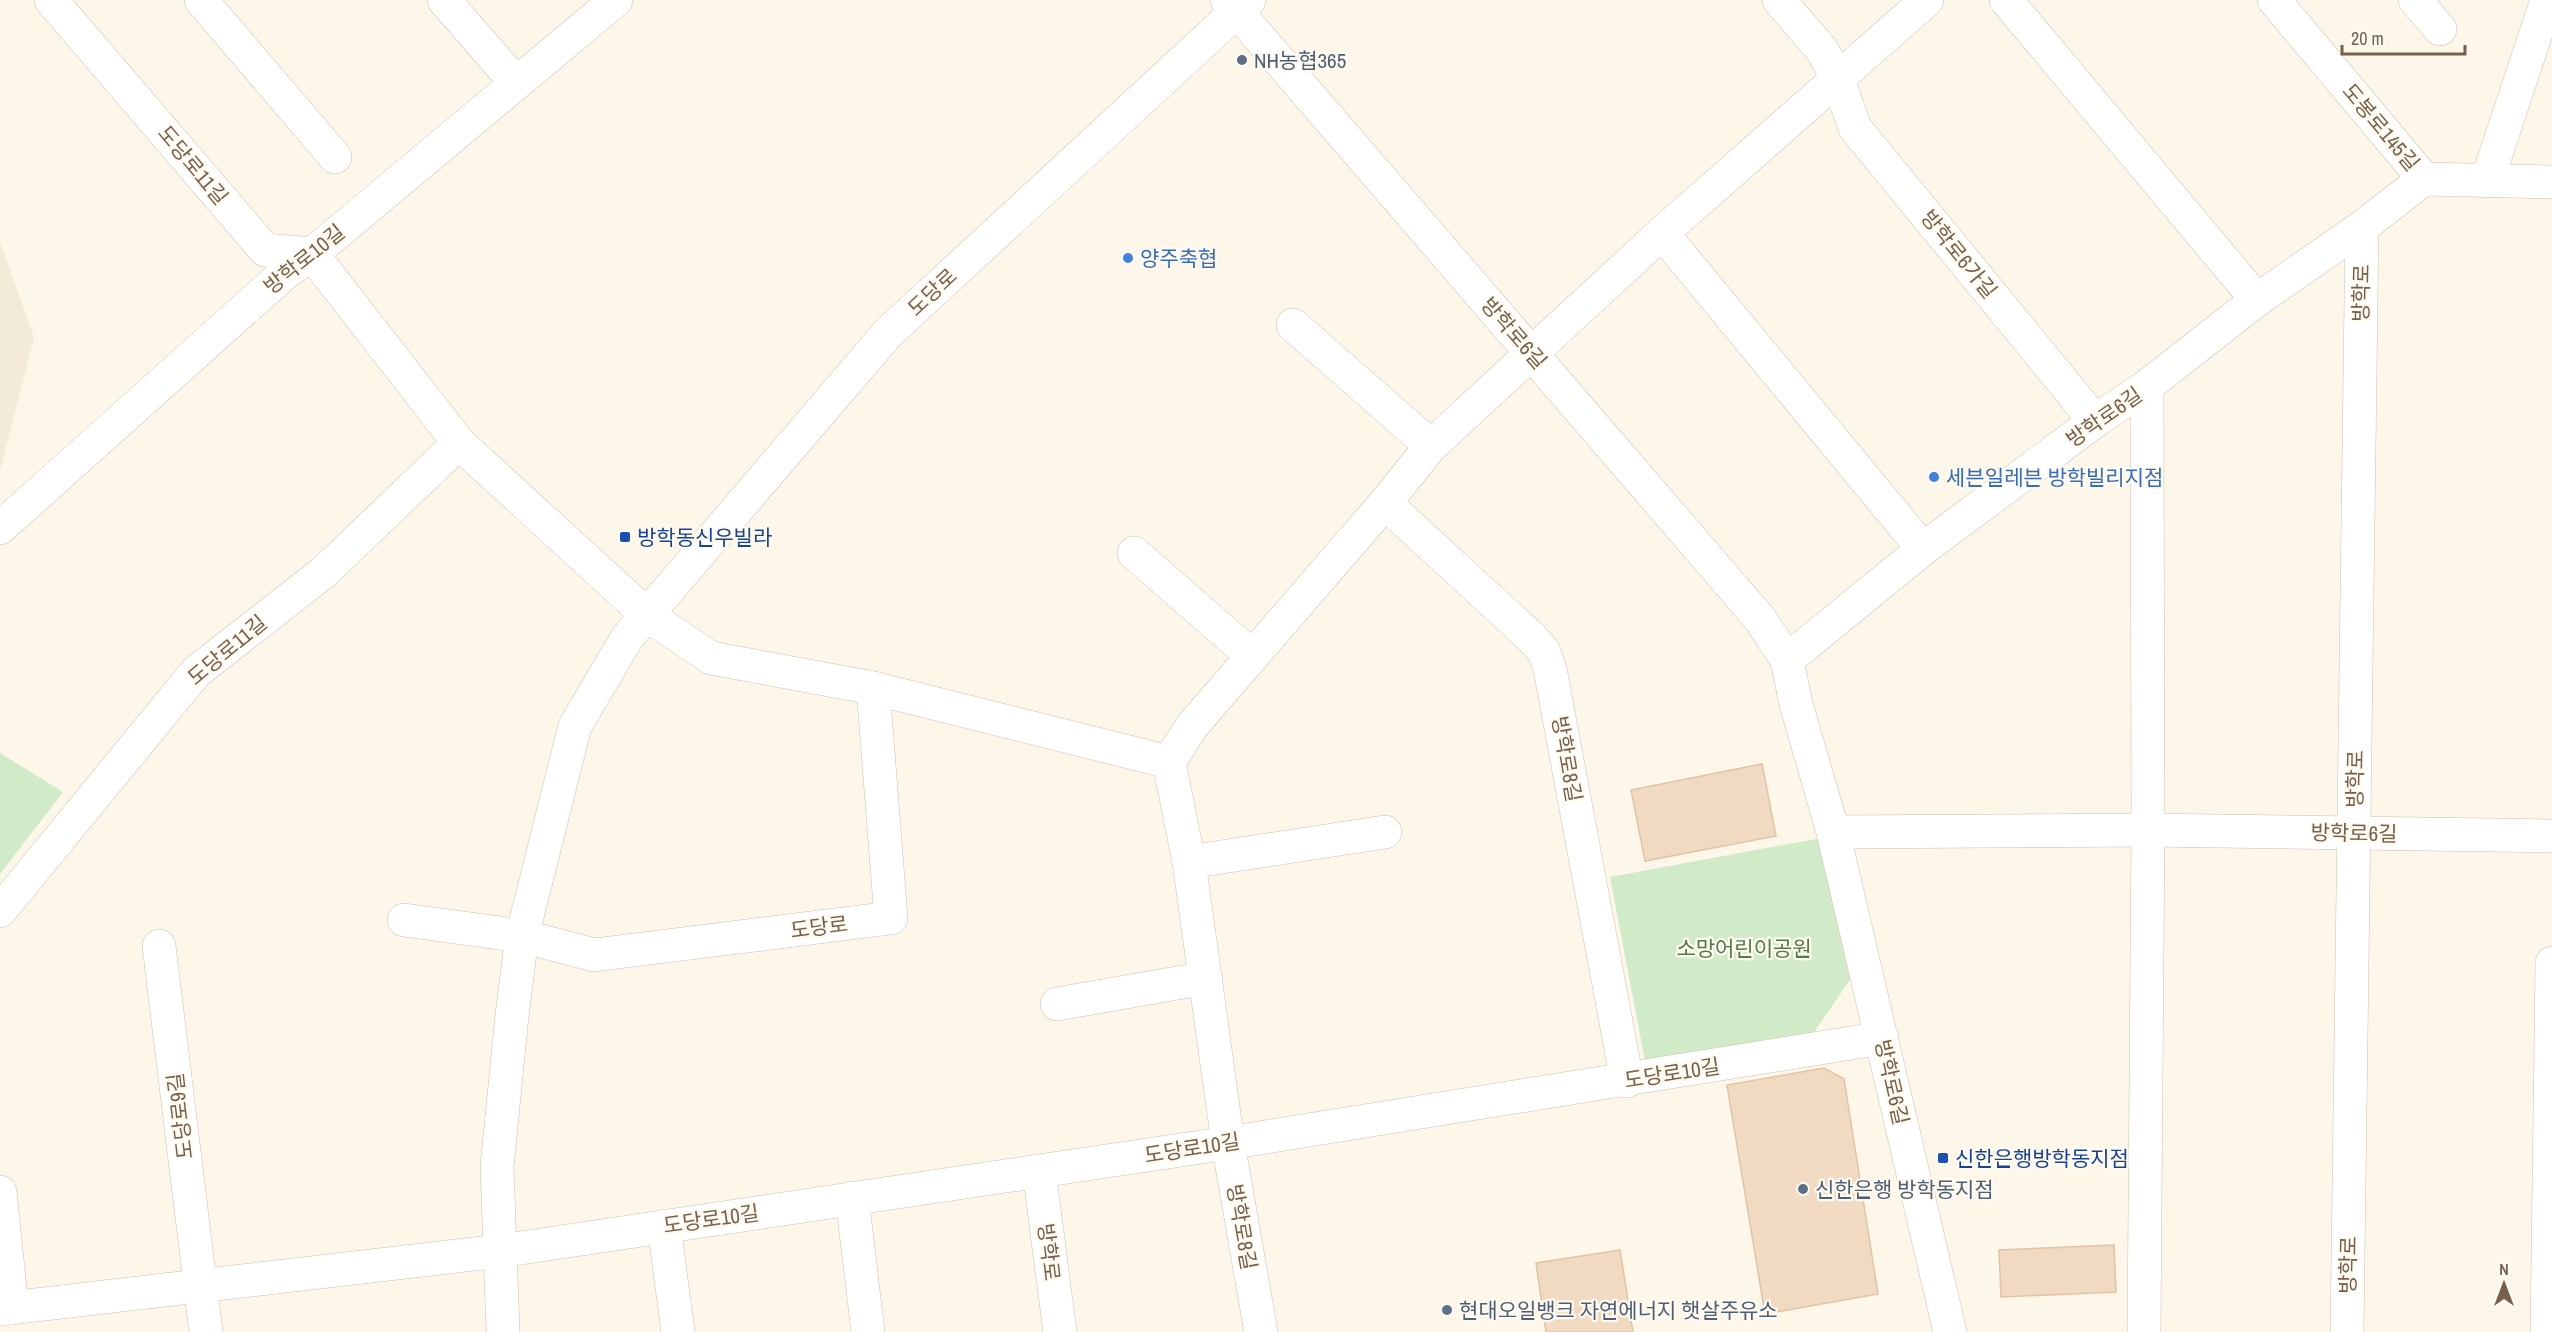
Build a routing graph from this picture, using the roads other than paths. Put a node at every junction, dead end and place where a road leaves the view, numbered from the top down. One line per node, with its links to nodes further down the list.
1 (51, 0): 21 (street, 도당로11길)
2 (201, 0): 15 (street)
3 (444, 0): 14 (street)
4 (616, 0): 14 (street, 방학로10길)
5 (1779, 0): 13 (street)
6 (1927, 0): 13 (street)
7 (2006, 0): 22 (street)
8 (2274, 0): 16 (street, 도봉로145길)
9 (2415, 0): 12 (street)
10 (2548, 1): 17 (street)
11 (1237, 3): 24 (street, 방학로6길); 33 (street, 도당로)
12 (2440, 29)
13 (1838, 78): 20 (street); 26 (street, 방학로6가길)
14 (516, 83): 21 (street, 방학로10길)
15 (335, 157)
16 (2424, 179): 17 (street, 도봉로145길); 19 (street, 방학로6길)
17 (2487, 181): 18 (street, 도봉로145길)
18 (2552, 182)
19 (2362, 227): 22 (street, 방학로6길); 41 (street, 방학로)
20 (1662, 233): 24 (street); 31 (street)
21 (312, 254): 27 (street); 30 (street, 방학로10길)
22 (2256, 300): 25 (street, 방학로6길)
23 (1293, 325): 28 (street)
24 (1531, 352): 28 (street); 35 (street, 방학로6길)
25 (2147, 386): 26 (street, 방학로6길); 38 (street)
26 (2095, 421): 31 (street, 방학로6길)
27 (459, 443): 33 (street); 44 (street, 도당로11길)
28 (1431, 446): 29 (street)
29 (1385, 503): 34 (street); 52 (street, 방학로8길)
30 (0, 528)
31 (1923, 549): 35 (street, 방학로6길)
32 (1134, 553): 34 (street)
33 (647, 615): 36 (street); 46 (street, 도당로)
34 (1252, 656): 37 (street)
35 (1787, 660): 40 (street, 방학로6길)
36 (873, 688): 37 (street); 46 (street, 도당로)
37 (1169, 762): 43 (street, 방학로8길)
38 (2148, 830): 40 (street, 방학로6길); 41 (street, 방학로6길); 68 (street)
39 (1385, 832): 43 (street)
40 (1833, 832): 51 (street, 방학로6길)
41 (2354, 833): 42 (street, 방학로6길); 69 (street, 방학로)
42 (2552, 836)
43 (1189, 862): 49 (street, 방학로8길)
44 (0, 911)
45 (404, 920): 46 (street, 도당로)
46 (522, 936): 58 (street, 도당로)
47 (159, 946): 59 (street, 도당로9길)
48 (2552, 963): 70 (street)
49 (1206, 978): 50 (street); 53 (street, 방학로8길)
50 (1057, 1004)
51 (1882, 1038): 52 (street, 도당로10길); 67 (street, 방학로6길)
52 (1627, 1081): 53 (street, 도당로10길)
53 (1228, 1143): 54 (street, 도당로10길); 66 (street, 방학로8길)
54 (1039, 1171): 56 (street, 도당로10길); 65 (street, 방학로)
55 (0, 1192): 60 (street)
56 (852, 1198): 57 (street, 도당로10길); 64 (street)
57 (664, 1226): 58 (street, 도당로10길); 63 (street)
58 (500, 1251): 59 (street); 62 (street, 도당로)
59 (201, 1286): 60 (street); 61 (street, 도당로9길)
60 (6, 1309)
61 (206, 1332)
62 (503, 1332)
63 (678, 1332)
64 (868, 1332)
65 (1060, 1332)
66 (1261, 1332)
67 (1950, 1332)
68 (2144, 1332)
69 (2347, 1332)
70 (2547, 1332)

